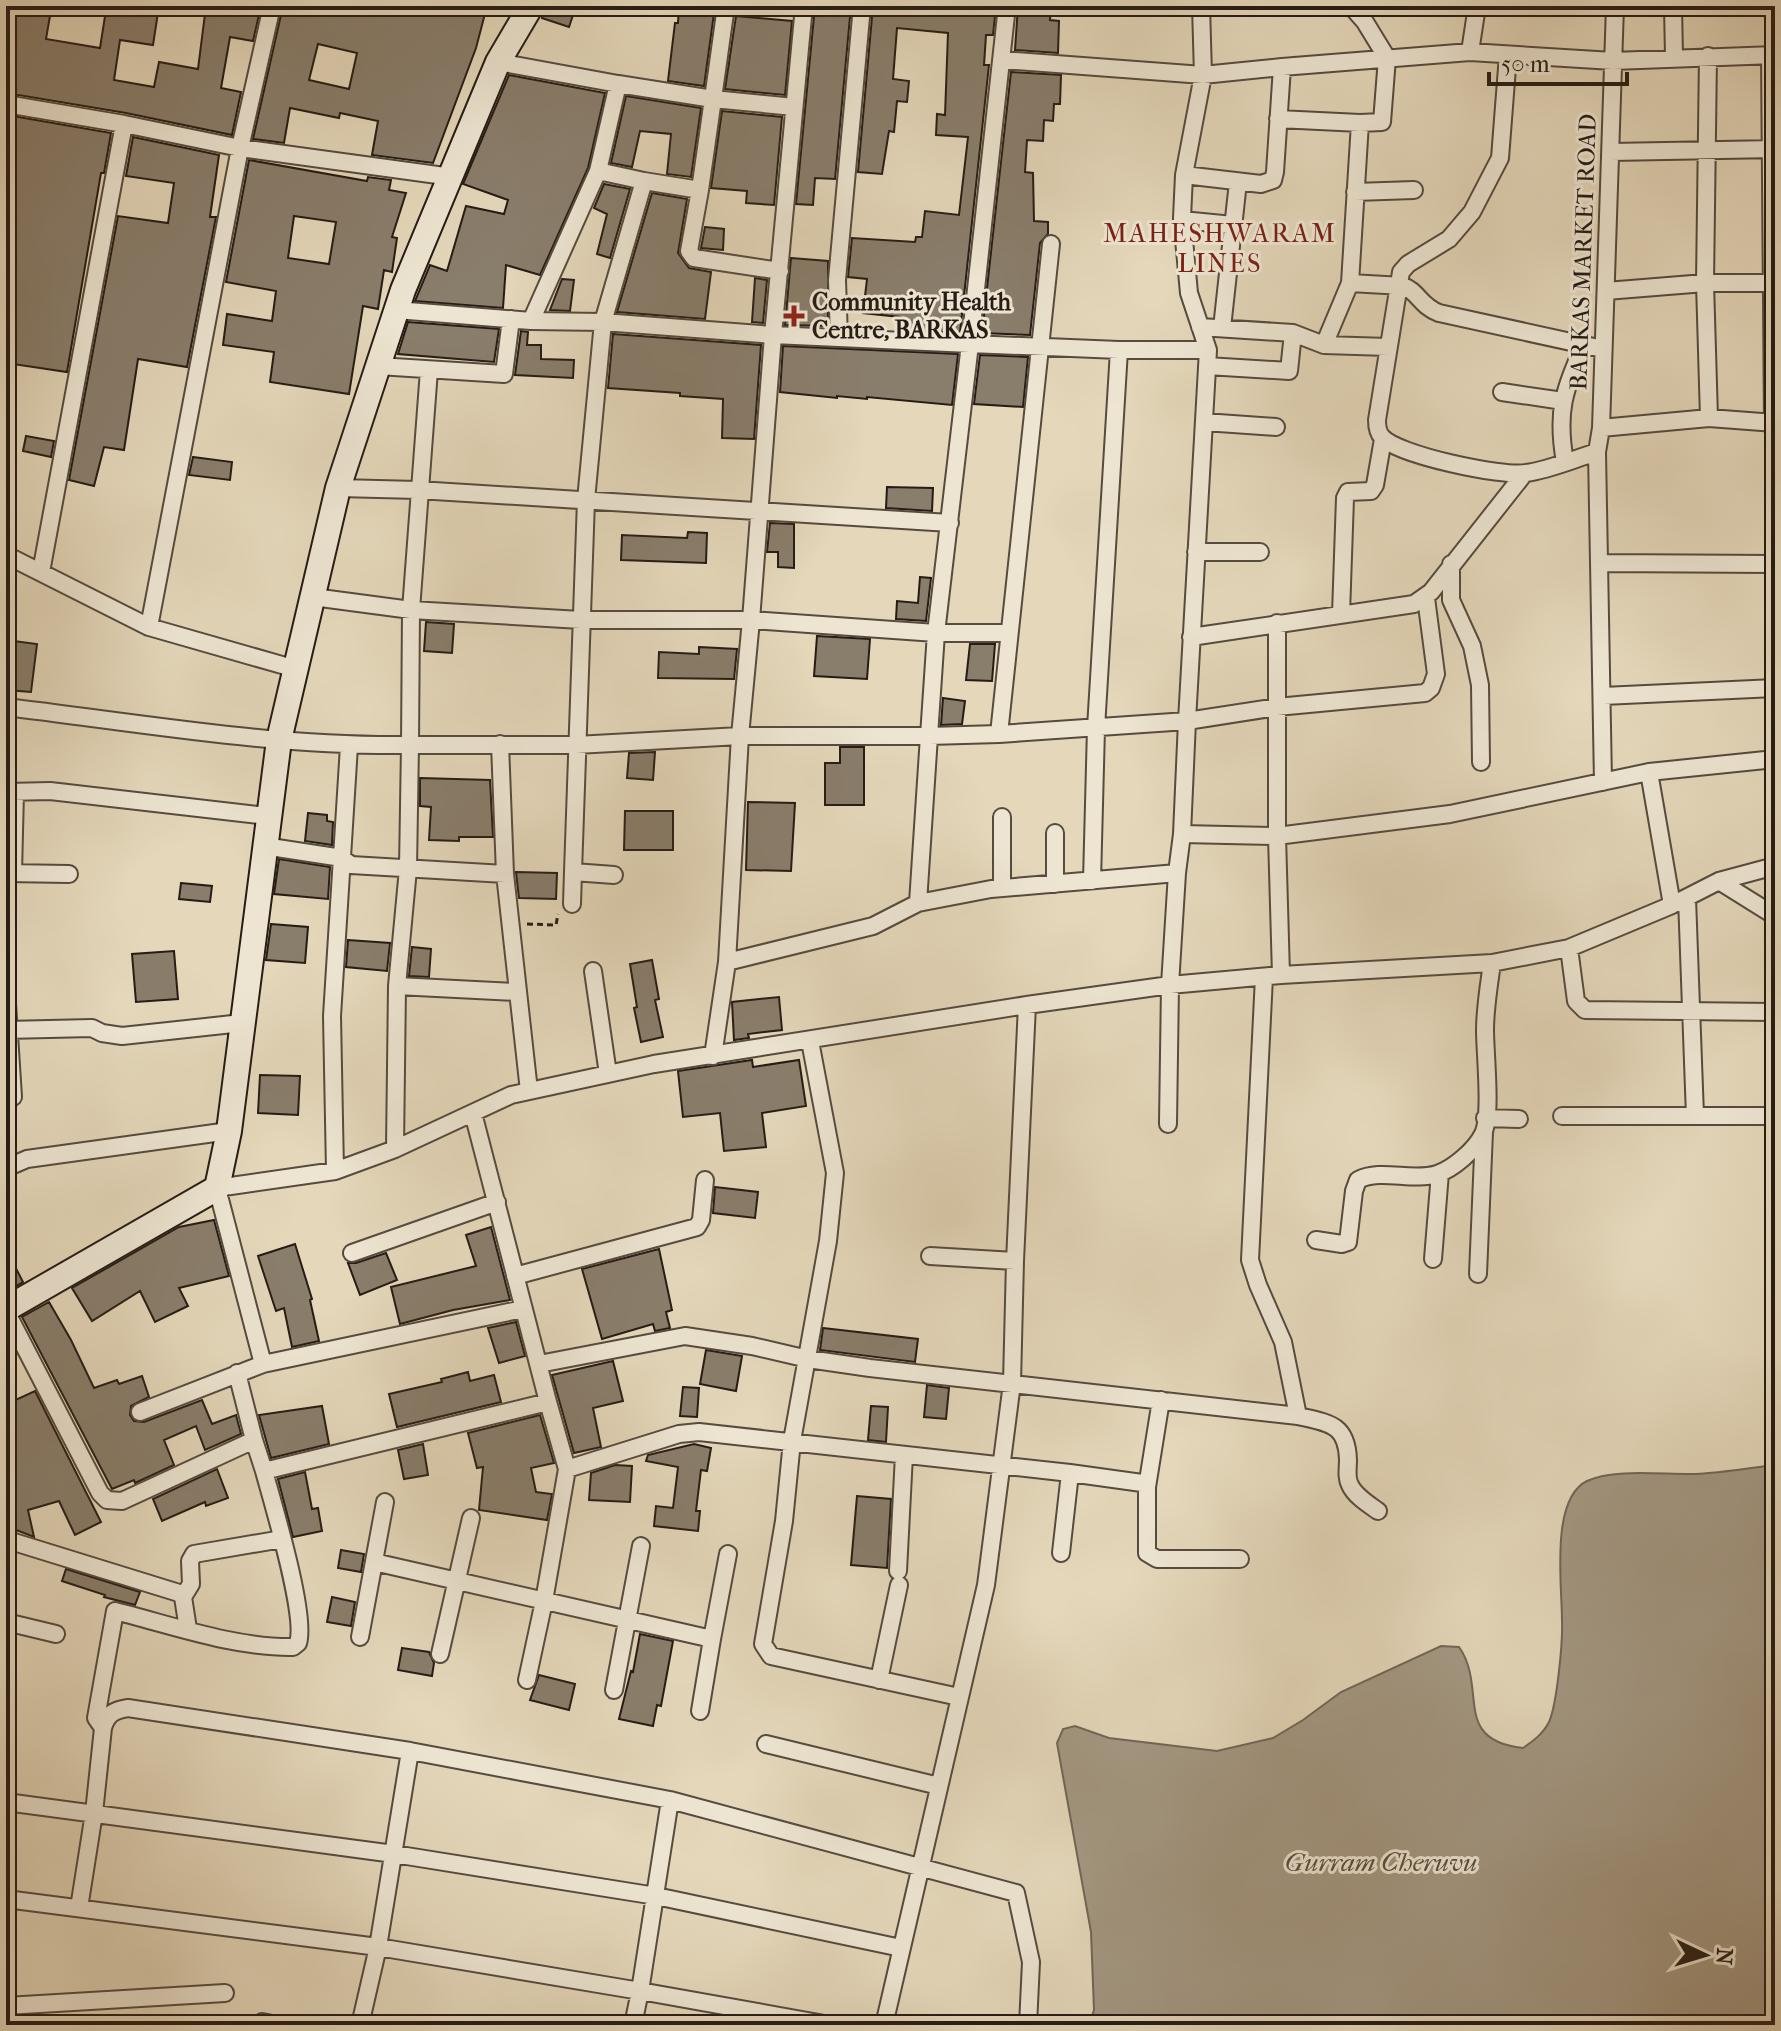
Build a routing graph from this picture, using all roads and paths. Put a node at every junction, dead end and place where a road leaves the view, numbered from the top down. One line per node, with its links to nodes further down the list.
1 (272, 6): 30 (street)
2 (531, 6): 20 (street)
3 (726, 6): 24 (street)
4 (804, 6): 26 (street)
5 (862, 6): 59 (street)
6 (1007, 6): 18 (street)
7 (1201, 6): 22 (street)
8 (1351, 6): 17 (street)
9 (1477, 6): 12 (street)
10 (1615, 6): 19 (street, BARKAS MARKET ROAD)
11 (1673, 6): 16 (street)
12 (1470, 52): 13 (street); 17 (street)
13 (1508, 55): 19 (street); 49 (street)
14 (1773, 55): 15 (street); 32 (street)
15 (1708, 56): 16 (street); 31 (street)
16 (1674, 57): 19 (street)
17 (1387, 58): 21 (street); 28 (street)
18 (1002, 60): 22 (street); 60 (street)
19 (1613, 61): 33 (street, BARKAS MARKET ROAD)
20 (498, 62): 23 (street); 36 (street)
21 (1282, 67): 22 (street); 27 (street)
22 (1203, 75): 35 (street)
23 (618, 84): 24 (street); 34 (street)
24 (713, 99): 26 (street); 39 (street)
25 (6, 104): 29 (street)
26 (794, 107): 45 (street)
27 (1278, 119): 28 (street); 38 (street)
28 (1360, 123): 41 (street)
29 (124, 124): 30 (street); 92 (street)
30 (240, 148): 36 (street); 100 (street)
31 (1706, 149): 32 (street); 33 (street); 47 (street)
32 (1773, 149): 48 (street)
33 (1611, 152): 50 (street, BARKAS MARKET ROAD)
34 (598, 171): 37 (street); 53 (street)
35 (1184, 175): 38 (street); 42 (street)
36 (452, 177): 51 (street)
37 (644, 181): 39 (street); 54 (street)
38 (1238, 182): 43 (street)
39 (700, 190): 45 (street)
40 (1414, 190): 41 (street)
41 (1355, 192): 46 (street)
42 (1182, 220): 43 (street); 55 (street)
43 (1233, 225): 56 (street)
44 (1051, 244): 63 (street)
45 (780, 271): 58 (street)
46 (1350, 283): 49 (street); 61 (street)
47 (1705, 283): 48 (street); 50 (street); 72 (street)
48 (1773, 283): 74 (street)
49 (1397, 285): 62 (street); 64 (street)
50 (1606, 291): 65 (street, BARKAS MARKET ROAD)
51 (396, 310): 52 (street); 68 (street)
52 (511, 319): 53 (street); 69 (street)
53 (531, 321): 54 (street)
54 (603, 322): 58 (street); 83 (street)
55 (1200, 327): 56 (street); 67 (street)
56 (1222, 328): 57 (street)
57 (1293, 333): 61 (street); 67 (street)
58 (773, 335): 59 (street); 84 (street)
59 (839, 338): 60 (street)
60 (970, 344): 63 (street); 85 (street)
61 (1324, 345): 64 (street)
62 (1584, 345): 65 (street); 71 (street)
63 (1041, 346): 66 (street); 102 (street)
64 (1388, 347): 77 (street)
65 (1603, 349): 76 (street, BARKAS MARKET ROAD)
66 (1119, 350): 67 (street); 110 (street)
67 (1208, 358): 73 (street)
68 (378, 366): 69 (street); 81 (street)
69 (429, 370): 82 (street)
70 (1502, 392): 71 (street)
71 (1563, 401): 79 (street)
72 (1709, 418): 74 (street); 76 (street)
73 (1204, 422): 75 (street); 86 (street)
74 (1774, 423)
75 (1276, 427)
76 (1601, 428): 78 (street, BARKAS MARKET ROAD)
77 (1383, 439): 80 (street); 96 (street)
78 (1597, 452): 79 (street); 89 (street, BARKAS MARKET ROAD)
79 (1565, 462): 80 (street)
80 (1524, 474): 90 (street)
81 (338, 488): 82 (street); 93 (street)
82 (418, 490): 83 (street); 95 (street)
83 (586, 500): 84 (street); 97 (street)
84 (761, 510): 85 (street); 98 (street)
85 (950, 523): 101 (street)
86 (1196, 552): 87 (street); 103 (street)
87 (1260, 552)
88 (6, 555): 92 (street)
89 (1600, 563): 91 (street); 106 (street, BARKAS MARKET ROAD)
90 (1451, 564): 94 (street); 120 (street)
91 (1775, 564)
92 (41, 572): 100 (street)
93 (313, 597): 95 (street); 104 (street)
94 (1426, 598): 96 (street); 108 (street)
95 (411, 610): 97 (street); 116 (street)
96 (1341, 614): 99 (street)
97 (581, 620): 98 (street); 117 (street)
98 (751, 620): 101 (street); 112 (street)
99 (1277, 623): 103 (street); 108 (street)
100 (149, 627): 104 (street)
101 (936, 633): 102 (street); 113 (street)
102 (1009, 633): 111 (street)
103 (1191, 637): 109 (street)
104 (296, 669): 114 (street)
105 (1775, 688): 106 (street)
106 (1603, 696): 122 (street, BARKAS MARKET ROAD)
107 (6, 707): 114 (street)
108 (1277, 707): 109 (street); 128 (street)
109 (1187, 721): 110 (street); 127 (street)
110 (1096, 728): 111 (street); 139 (street)
111 (999, 734): 113 (street)
112 (740, 736): 113 (street); 117 (street); 149 (street)
113 (929, 736): 144 (street)
114 (279, 740): 118 (street); 124 (street)
115 (500, 744): 116 (street); 117 (street); 137 (street)
116 (410, 745): 118 (street); 132 (street)
117 (576, 745): 133 (street)
118 (349, 746): 130 (street)
119 (1775, 759): 121 (street)
120 (1481, 762)
121 (1649, 772): 122 (street); 143 (street)
122 (1603, 782): 128 (street)
123 (10, 792): 124 (street); 134 (street)
124 (267, 816): 129 (street)
125 (1002, 817): 142 (street)
126 (1055, 833): 141 (street)
127 (1182, 834): 128 (street); 135 (street)
128 (1277, 836): 152 (street)
129 (264, 846): 130 (street); 161 (street)
130 (342, 858): 132 (street); 178 (street)
131 (1775, 866): 140 (street)
132 (408, 869): 137 (street); 155 (street)
133 (573, 872): 138 (street); 145 (street)
134 (10, 873): 136 (street)
135 (1177, 873): 139 (street); 154 (street)
136 (69, 874)
137 (505, 874): 147 (street)
138 (614, 875)
139 (1092, 881): 141 (street)
140 (1719, 881): 143 (street); 146 (street)
141 (1055, 884): 142 (street)
142 (1002, 888): 144 (street)
143 (1680, 902): 148 (street); 159 (street)
144 (918, 903): 149 (street)
145 (572, 904): 147 (path)
146 (1775, 916)
147 (510, 923): 157 (street)
148 (1569, 948): 150 (street); 159 (street)
149 (727, 962): 164 (street)
150 (1492, 963): 152 (street); 174 (street)
151 (593, 971): 165 (street)
152 (1281, 975): 153 (street)
153 (1264, 977): 154 (street); 200 (street)
154 (1170, 985): 158 (street); 173 (street)
155 (397, 986): 157 (street); 176 (street)
156 (6, 988): 162 (street)
157 (517, 992): 166 (street)
158 (1027, 1005): 163 (street); 187 (street)
159 (1691, 1011): 160 (street); 170 (street)
160 (1775, 1012)
161 (242, 1023): 162 (street); 175 (street)
162 (8, 1030): 167 (street)
163 (810, 1041): 164 (street); 192 (street)
164 (713, 1056): 165 (street)
165 (608, 1074): 166 (street)
166 (529, 1091): 168 (street)
167 (13, 1097)
168 (473, 1113): 176 (street); 182 (street)
169 (1562, 1116): 170 (street)
170 (1695, 1116): 171 (street)
171 (1775, 1116)
172 (1519, 1119): 174 (street)
173 (1168, 1124)
174 (1485, 1125): 179 (street); 188 (street)
175 (229, 1131): 177 (street); 181 (street)
176 (395, 1149): 178 (street)
177 (6, 1168)
178 (335, 1171): 181 (street)
179 (1440, 1173): 183 (street); 186 (street)
180 (705, 1180): 189 (street)
181 (217, 1188): 191 (street); 193 (street)
182 (497, 1202): 184 (street); 189 (street)
183 (1316, 1240)
184 (352, 1253)
185 (930, 1256): 187 (street)
186 (1433, 1259)
187 (1015, 1261): 196 (street)
188 (1478, 1274)
189 (515, 1276): 190 (street)
190 (523, 1309): 193 (street); 194 (street)
191 (6, 1310): 201 (street)
192 (808, 1359): 194 (street); 196 (street); 202 (street)
193 (263, 1364): 195 (street)
194 (539, 1364): 198 (street)
195 (237, 1373): 199 (street); 201 (street)
196 (1012, 1383): 197 (street); 204 (street)
197 (1161, 1400): 200 (street); 208 (street)
198 (548, 1402): 205 (street); 206 (street)
199 (140, 1412)
200 (1298, 1416): 210 (street)
201 (254, 1440): 206 (street)
202 (792, 1441): 203 (street); 205 (street); 230 (street)
203 (904, 1455): 204 (street); 230 (street)
204 (1002, 1465): 207 (street); 232 (street)
205 (567, 1469): 221 (street)
206 (264, 1471): 213 (street)
207 (1070, 1473): 208 (street); 215 (street)
208 (1147, 1487): 217 (street)
209 (385, 1502): 218 (street)
210 (1378, 1511)
211 (471, 1518): 219 (street)
212 (6, 1537): 220 (street)
213 (282, 1539): 220 (street); 224 (street)
214 (641, 1546): 222 (street)
215 (1061, 1553)
216 (728, 1554): 227 (street)
217 (1240, 1559)
218 (374, 1562): 219 (street); 226 (street)
219 (457, 1581): 221 (street); 228 (street)
220 (183, 1597): 224 (street)
221 (544, 1601): 222 (street); 229 (street)
222 (627, 1620): 227 (street); 231 (street)
223 (6, 1622): 225 (street)
224 (188, 1629): 234 (street)
225 (56, 1634)
226 (360, 1637)
227 (712, 1639): 233 (street)
228 (440, 1654)
229 (527, 1680)
230 (879, 1680): 232 (street)
231 (614, 1690)
232 (959, 1697): 237 (street)
233 (700, 1711)
234 (103, 1728): 236 (street); 240 (street)
235 (766, 1744): 237 (street)
236 (410, 1751): 238 (street); 241 (street)
237 (939, 1786): 242 (street)
238 (670, 1800): 242 (street); 243 (street)
239 (6, 1802): 240 (street)
240 (94, 1813): 241 (street); 245 (street)
241 (394, 1854): 243 (street); 246 (street)
242 (920, 1866): 247 (street); 255 (street)
243 (656, 1896): 247 (street); 248 (street)
244 (6, 1899): 245 (street)
245 (79, 1908): 246 (street)
246 (378, 1947): 248 (street); 251 (street)
247 (901, 1948): 254 (street)
248 (640, 1991): 252 (street); 253 (street)
249 (225, 1993): 250 (street)
250 (6, 2006)
251 (360, 2025)
252 (633, 2025)
253 (830, 2025)
254 (884, 2025)
255 (1028, 2025)

